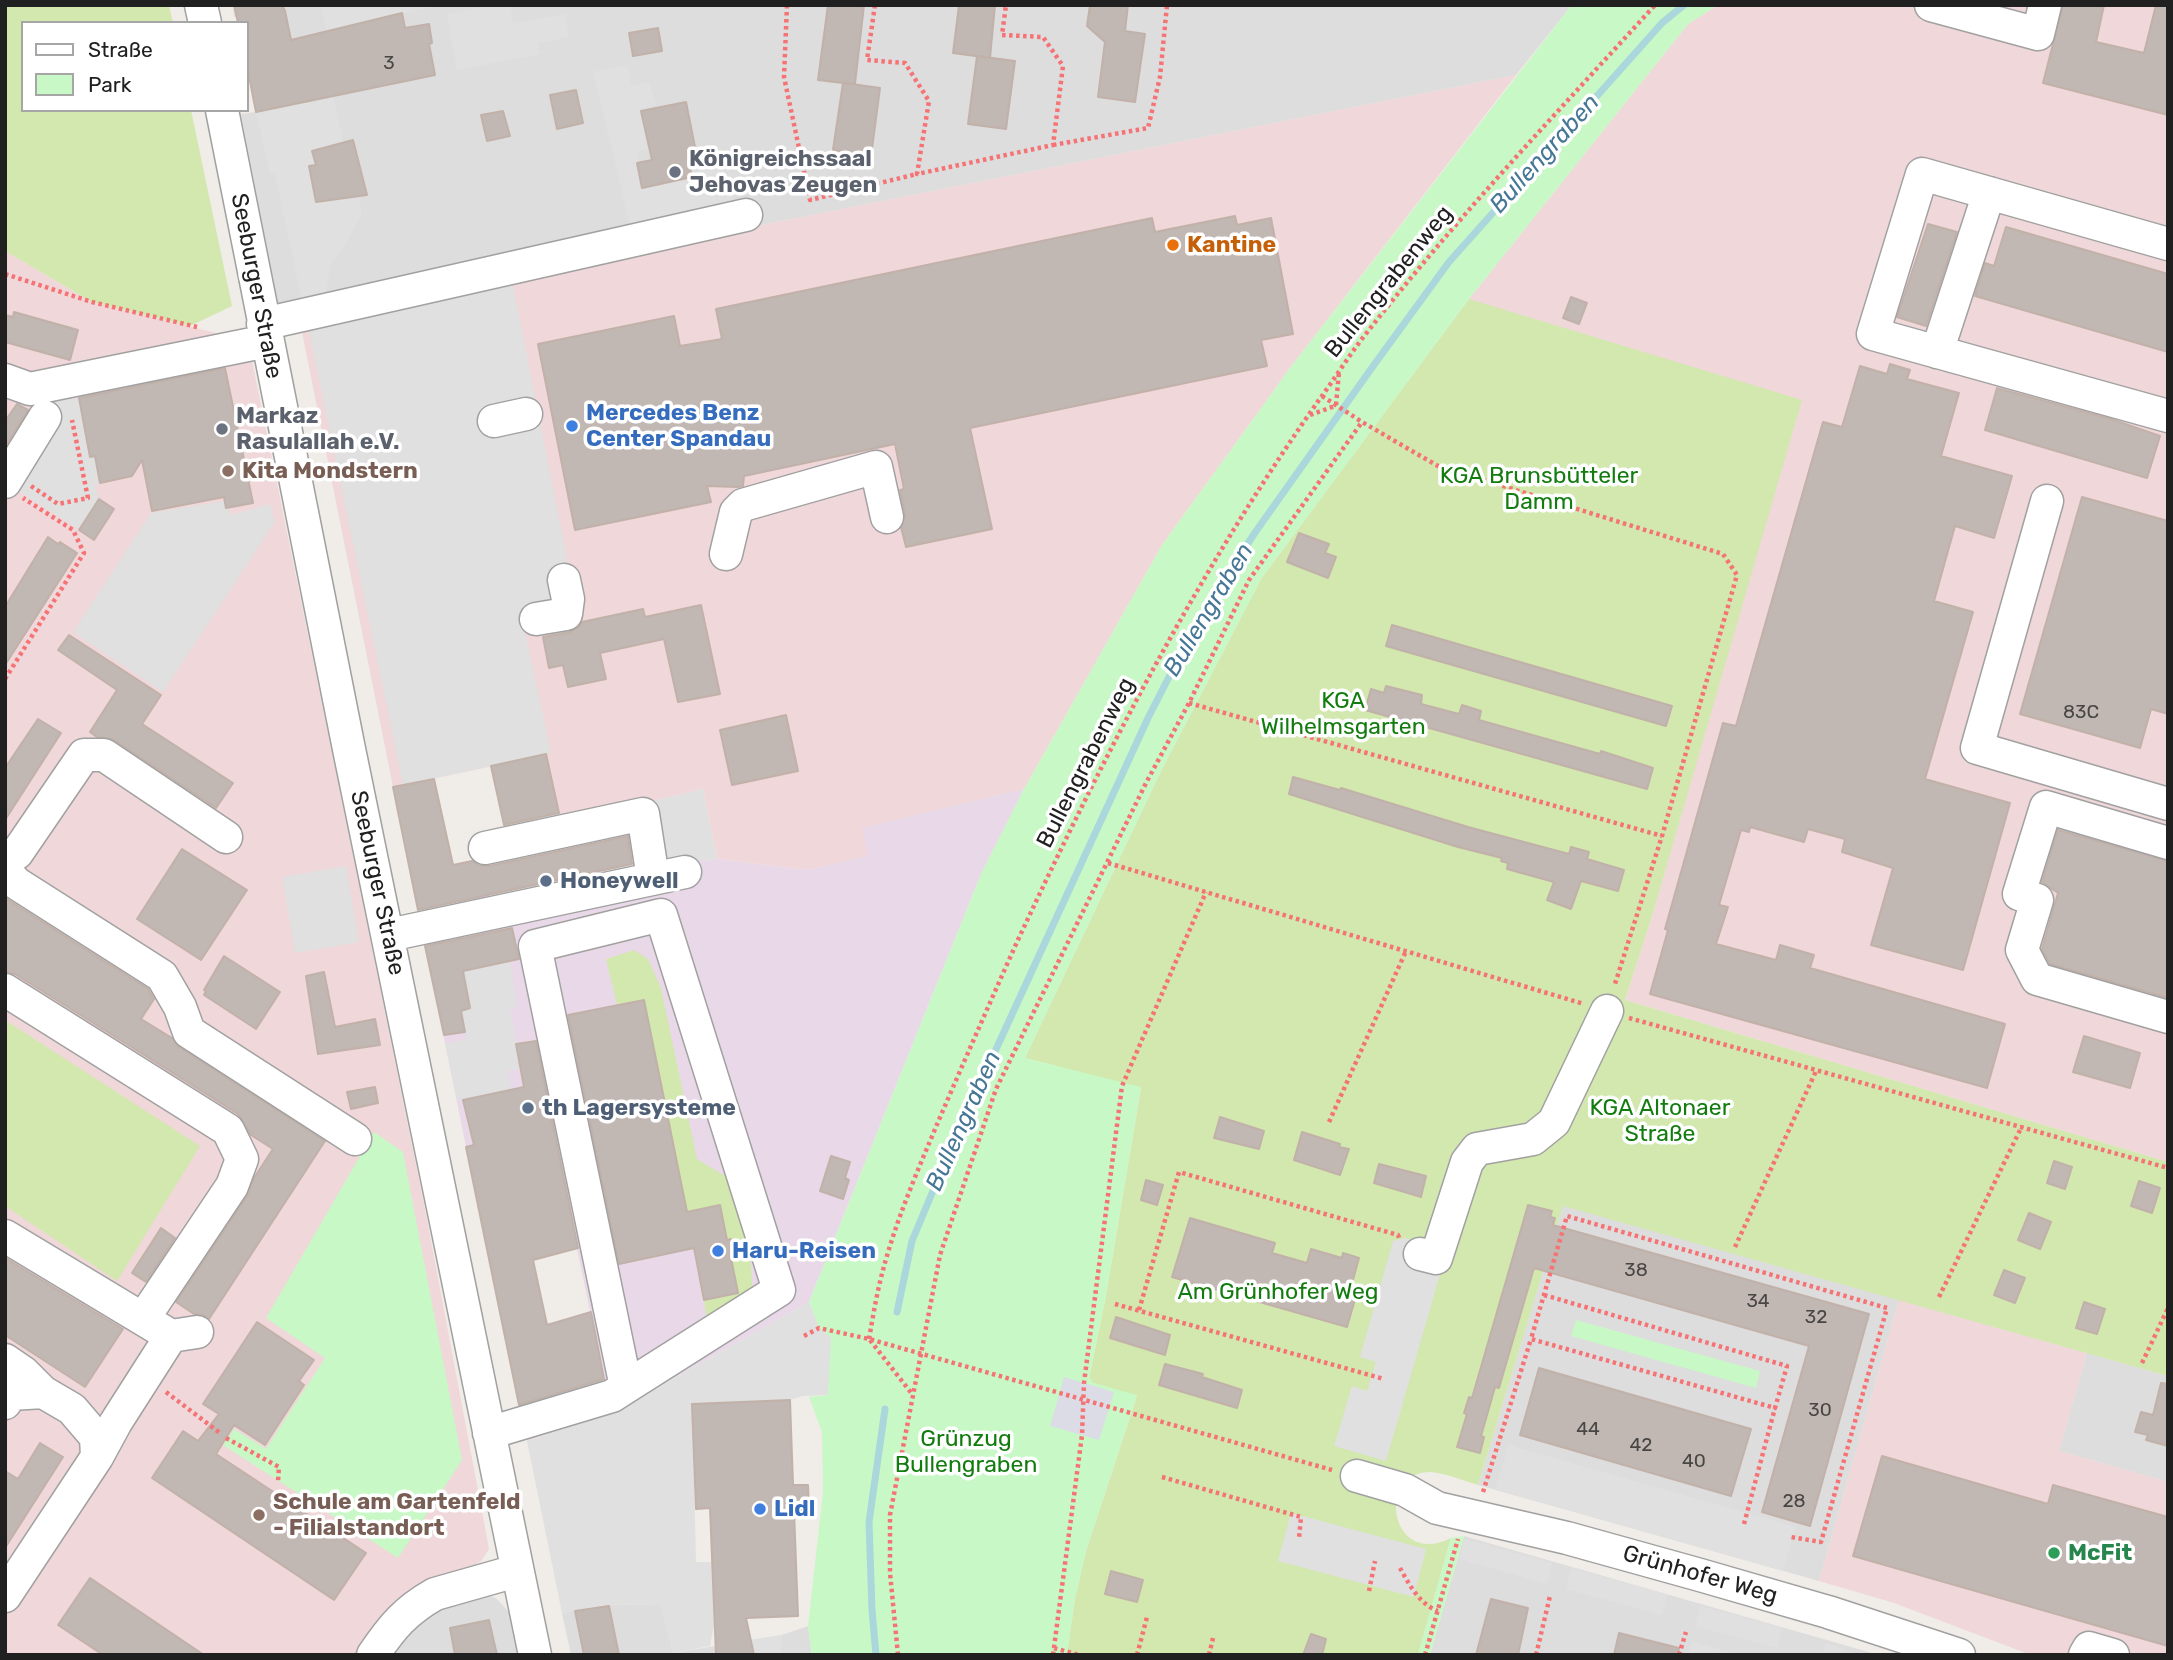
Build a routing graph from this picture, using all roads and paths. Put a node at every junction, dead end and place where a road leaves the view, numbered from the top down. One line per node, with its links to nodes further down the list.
1 (787, 5): 10 (path)
2 (875, 5): 10 (path)
3 (1006, 5): 9 (path)
4 (1167, 5): 9 (path)
5 (1655, 5): 18 (path, Bullengrabenweg)
6 (1931, 5): 7 (street)
7 (2045, 5)
8 (222, 112): 16 (street, Seeburger Straße)
9 (1053, 145): 10 (path)
10 (918, 174)
11 (1989, 193): 13 (street); 17 (street); 17 (street)
12 (746, 215): 16 (street)
13 (2168, 244)
14 (5, 274): 15 (path)
15 (201, 327)
16 (265, 333): 19 (street); 48 (street, Seeburger Straße)
17 (1937, 352): 24 (street)
18 (1339, 371): 20 (path, Bullengrabenweg); 21 (path)
19 (5, 380)
20 (1322, 396): 21 (path); 23 (path, Bullengrabenweg)
21 (1335, 405): 23 (path); 27 (path)
22 (526, 414): 26 (street)
23 (1308, 416): 68 (path, Bullengrabenweg)
24 (2168, 416)
25 (45, 417): 28 (street); 30 (path)
26 (494, 421)
27 (1362, 422): 36 (path); 39 (path)
28 (11, 488): 35 (path)
29 (2047, 501): 37 (street)
30 (58, 504)
31 (887, 517): 32 (street)
32 (726, 554)
33 (564, 580): 34 (street)
34 (536, 619)
35 (5, 679)
36 (1189, 703): 39 (path); 43 (path)
37 (2168, 804)
38 (226, 836): 42 (street)
39 (1662, 836): 51 (path)
40 (2168, 843): 52 (street)
41 (485, 848): 46 (street)
42 (5, 857)
43 (1108, 863): 47 (path); 70 (path)
44 (5, 870): 56 (street)
45 (685, 872): 46 (street)
46 (653, 878): 48 (street)
47 (1206, 892): 49 (path); 78 (path)
48 (389, 935): 82 (street, Seeburger Straße)
49 (1406, 951): 51 (path); 54 (path)
50 (5, 990): 66 (street)
51 (1607, 1012): 53 (path); 60 (street)
52 (2168, 1017)
53 (1817, 1069): 55 (path); 59 (path)
54 (1329, 1122)
55 (2022, 1126): 57 (path); 62 (path)
56 (355, 1139)
57 (2168, 1168)
58 (5, 1236): 66 (street)
59 (1735, 1247)
60 (1420, 1254): 65 (path)
61 (1544, 1295): 69 (path); 80 (path); 91 (path)
62 (1940, 1297)
63 (1115, 1304): 65 (path)
64 (2168, 1308): 72 (path)
65 (1139, 1310): 73 (path)
66 (144, 1319): 84 (street)
67 (804, 1336): 68 (path)
68 (869, 1339): 70 (path); 77 (path)
69 (1531, 1339): 80 (path); 88 (path)
70 (919, 1353): 77 (path); 78 (path)
71 (5, 1360): 76 (street)
72 (2142, 1363)
73 (1384, 1379)
74 (159, 1387): 81 (path)
75 (626, 1387): 75 (street); 82 (street)
76 (43, 1392): 79 (street); 84 (street)
77 (913, 1394): 106 (path)
78 (1083, 1400): 86 (path); 103 (path)
79 (5, 1403)
80 (1775, 1408): 89 (path)
81 (220, 1433)
82 (489, 1433): 95 (street, Seeburger Straße)
83 (226, 1438): 87 (path)
84 (97, 1457): 97 (street)
85 (1162, 1476): 92 (path)
86 (1357, 1476): 114 (street, Grünhofer Weg)
87 (278, 1481)
88 (1483, 1492)
89 (1744, 1524)
90 (1461, 1532): 99 (path)
91 (1791, 1537)
92 (1299, 1538)
93 (1375, 1561): 96 (path)
94 (1399, 1568): 99 (path)
95 (516, 1571): 104 (street); 105 (street, Seeburger Straße)
96 (1368, 1591)
97 (5, 1596)
98 (1550, 1596): 112 (path)
99 (1437, 1611): 111 (path)
100 (1147, 1617): 109 (path)
101 (1686, 1632): 113 (path)
102 (1213, 1638): 110 (path)
103 (1054, 1648): 107 (path); 108 (path)
104 (373, 1655)
105 (535, 1655)
106 (898, 1655)
107 (1053, 1655)
108 (1079, 1655)
109 (1137, 1655)
110 (1209, 1655)
111 (1425, 1655)
112 (1536, 1655)
113 (1679, 1655)
114 (1959, 1655)
115 (2085, 1655): 116 (street)
116 (2113, 1655)

